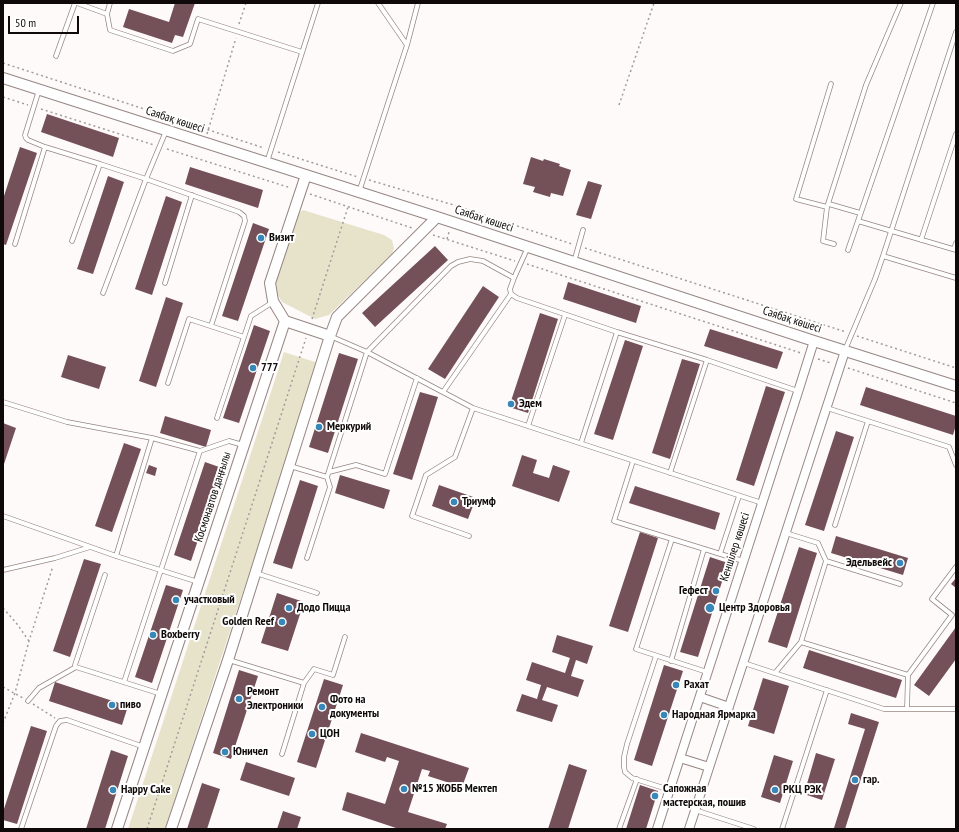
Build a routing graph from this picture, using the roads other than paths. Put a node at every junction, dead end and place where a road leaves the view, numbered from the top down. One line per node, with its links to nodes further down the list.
1 (76, 3): 8 (lane); 12 (lane)
2 (110, 3): 8 (lane)
3 (318, 3): 11 (lane)
4 (378, 3): 10 (lane)
5 (418, 3): 10 (lane)
6 (901, 3): 25 (lane)
7 (933, 3): 26 (lane)
8 (107, 14): 11 (lane)
9 (956, 32): 30 (lane)
10 (407, 45): 23 (lane)
11 (302, 52): 19 (lane)
12 (56, 56)
13 (3, 78): 15 (street, Саябақ көшесі)
14 (832, 84): 25 (lane)
15 (40, 90): 16 (street, Саябақ көшесі); 18 (lane)
16 (166, 130): 19 (street, Саябақ көшесі); 22 (lane)
17 (956, 134): 31 (lane)
18 (45, 146): 20 (lane); 34 (lane)
19 (267, 163): 21 (street, Саябақ көшесі)
20 (100, 164): 22 (lane); 32 (lane)
21 (306, 175): 23 (street, Саябақ көшесі); 46 (street)
22 (146, 179): 24 (lane); 44 (lane)
23 (359, 192): 27 (street, Саябақ көшесі)
24 (192, 195): 43 (lane); 49 (lane)
25 (828, 205): 26 (lane); 35 (lane)
26 (860, 213): 28 (lane)
27 (437, 217): 36 (street, Саябақ көшесі); 51 (street)
28 (858, 221): 30 (lane); 37 (lane)
29 (583, 230): 40 (lane)
30 (891, 231): 31 (lane); 39 (lane)
31 (921, 240): 38 (lane)
32 (72, 241)
33 (956, 243): 38 (lane)
34 (15, 244)
35 (834, 244)
36 (528, 247): 40 (street, Саябақ көшесі); 41 (lane)
37 (848, 250)
38 (955, 250)
39 (883, 256): 42 (lane); 54 (lane)
40 (574, 262): 53 (street, Саябақ көшесі)
41 (514, 278): 45 (lane); 55 (lane)
42 (956, 278)
43 (165, 283)
44 (103, 293)
45 (511, 294): 47 (lane); 60 (lane)
46 (274, 301): 48 (street); 52 (lane)
47 (565, 315): 50 (lane); 67 (lane)
48 (285, 321): 51 (street); 70 (street, Космонавтов даңғылы)
49 (211, 326): 52 (lane); 58 (lane)
50 (617, 332): 56 (lane); 69 (lane)
51 (330, 336): 55 (lane); 73 (street)
52 (244, 337): 65 (lane)
53 (814, 341): 54 (street, Саябақ көшесі); 61 (street, Кеншілер көшесі)
54 (845, 351): 59 (street, Саябақ көшесі); 64 (street)
55 (367, 352): 57 (lane); 75 (lane)
56 (707, 360): 61 (lane); 76 (lane)
57 (417, 378): 60 (lane); 75 (lane)
58 (168, 383)
59 (956, 386)
60 (443, 392): 63 (lane)
61 (798, 392): 79 (street, Кеншілер көшесі)
62 (3, 402): 68 (lane)
63 (473, 408): 67 (lane); 83 (lane)
64 (826, 408): 66 (lane); 82 (street)
65 (217, 418)
66 (868, 421): 74 (lane); 81 (lane)
67 (528, 426): 69 (lane)
68 (152, 438): 71 (lane); 88 (lane)
69 (581, 443): 72 (lane)
70 (244, 445): 71 (lane); 97 (street, Космонавтов даңғылы)
71 (200, 451): 94 (lane)
72 (633, 461): 76 (lane); 84 (lane)
73 (289, 465): 77 (lane); 95 (street)
74 (956, 465)
75 (329, 472): 77 (lane)
76 (670, 473): 78 (lane)
77 (327, 478): 89 (lane)
78 (739, 496): 79 (lane); 87 (lane)
79 (762, 503): 90 (street, Кеншілер көшесі)
80 (3, 516): 85 (lane)
81 (835, 525)
82 (786, 532): 91 (lane); 105 (street)
83 (470, 536)
84 (672, 539): 86 (lane); 102 (lane)
85 (90, 546): 88 (lane); 93 (lane)
86 (704, 549): 87 (lane); 104 (lane)
87 (720, 554): 90 (lane)
88 (116, 556): 94 (lane)
89 (307, 558)
90 (743, 561): 107 (street, Кеншілер көшесі)
91 (826, 561): 98 (lane); 101 (lane)
92 (956, 567): 109 (lane)
93 (3, 570)
94 (161, 570): 97 (lane); 110 (lane)
95 (256, 573): 99 (lane); 103 (street)
96 (105, 575): 106 (lane)
97 (199, 582): 113 (street, Космонавтов даңғылы)
98 (900, 584)
99 (317, 593)
100 (345, 637): 111 (lane)
101 (801, 642): 108 (lane); 109 (lane)
102 (656, 656): 104 (lane); 123 (lane)
103 (228, 660): 111 (lane); 129 (street)
104 (671, 661): 107 (lane)
105 (743, 663): 108 (lane); 116 (street)
106 (76, 667): 110 (lane); 115 (lane)
107 (708, 672): 114 (street, Кеншілер көшесі)
108 (775, 673): 112 (lane)
109 (908, 675): 117 (lane)
110 (124, 682): 113 (lane)
111 (304, 683): 120 (lane)
112 (827, 690): 117 (lane); 134 (lane)
113 (162, 694): 119 (street, Космонавтов даңғылы)
114 (700, 697): 116 (street); 121 (street, Кеншілер көшесі)
115 (28, 701)
116 (729, 706): 122 (street)
117 (907, 709): 118 (lane)
118 (956, 709)
119 (145, 747): 127 (lane); 128 (street, Космонавтов даңғылы)
120 (282, 754)
121 (680, 758): 122 (street); 124 (street, Кеншілер көшесі)
122 (709, 767): 125 (street)
123 (637, 780): 124 (lane); 130 (lane)
124 (670, 790): 131 (street, Кеншілер көшесі)
125 (695, 810): 126 (lane); 132 (street)
126 (747, 828): 133 (lane)
127 (21, 829)
128 (117, 829)
129 (171, 829)
130 (619, 829)
131 (657, 829)
132 (689, 829)
133 (754, 829)
134 (782, 829)

